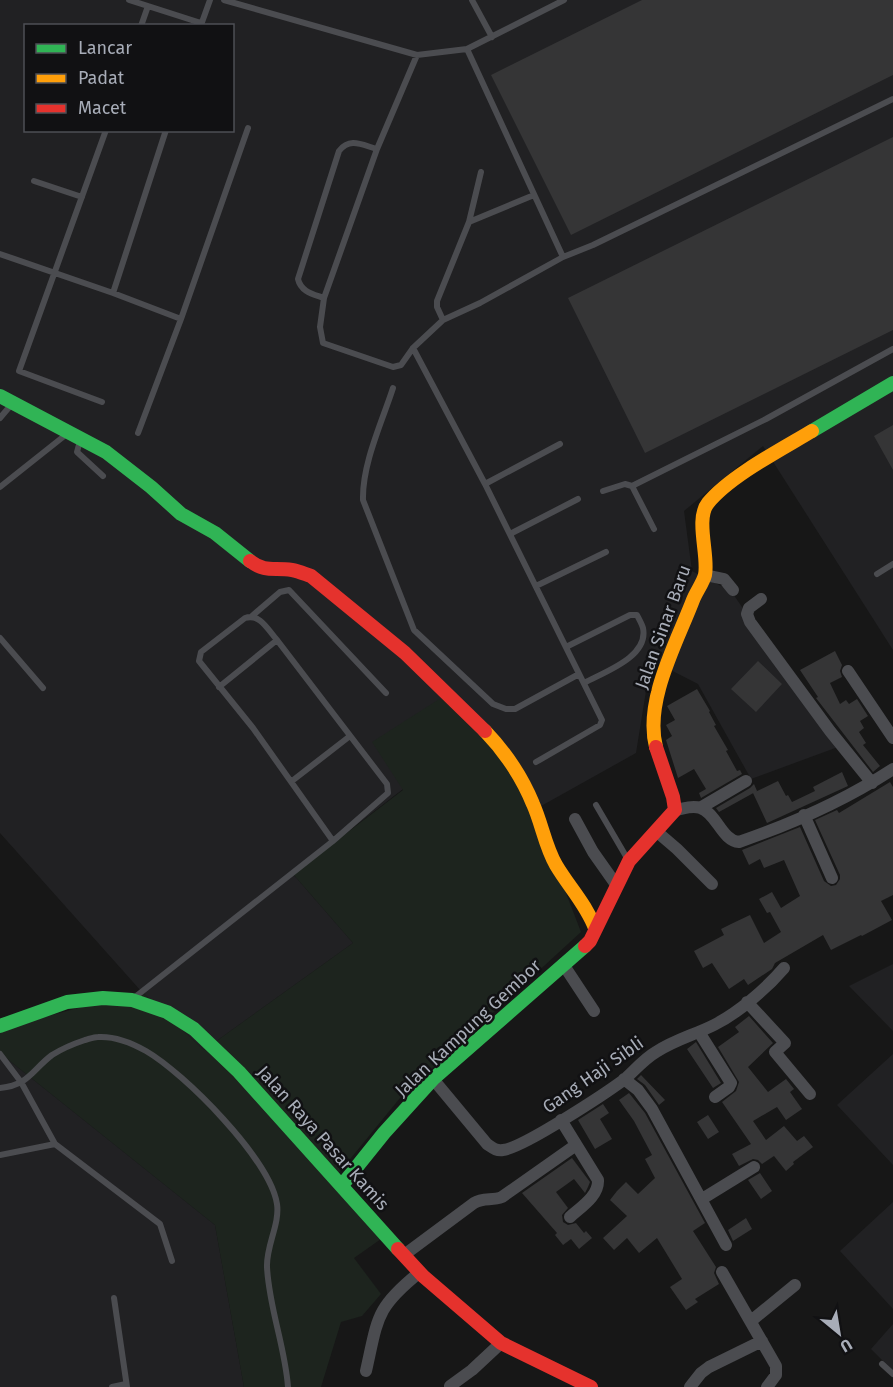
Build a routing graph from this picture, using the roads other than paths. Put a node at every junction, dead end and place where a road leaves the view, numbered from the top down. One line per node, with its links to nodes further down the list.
1 (129, 0): 6 (lane)
2 (210, 0): 8 (lane)
3 (224, 0): 11 (lane)
4 (472, 0): 9 (lane)
5 (564, 0): 9 (lane)
6 (148, 6): 7 (lane); 8 (lane)
7 (142, 24)
8 (201, 24)
9 (492, 37): 10 (lane)
10 (468, 49): 11 (lane); 19 (lane)
11 (417, 55): 16 (lane)
12 (893, 99): 23 (lane)
13 (248, 128): 27 (lane)
14 (105, 132): 20 (lane)
15 (165, 132): 25 (lane)
16 (377, 149): 26 (lane); 26 (lane)
17 (481, 172): 21 (lane)
18 (34, 181): 20 (lane)
19 (534, 195): 21 (lane); 23 (lane)
20 (82, 197): 24 (lane)
21 (469, 222): 28 (lane)
22 (0, 254): 24 (lane)
23 (563, 257): 28 (lane)
24 (56, 273): 25 (lane); 34 (lane)
25 (113, 293): 27 (lane)
26 (324, 298): 29 (lane)
27 (181, 319): 37 (lane)
28 (443, 320): 29 (lane)
29 (414, 348): 41 (lane)
30 (893, 349): 42 (lane)
31 (893, 383): 51 (street, Jalan Sinar Baru)
32 (393, 388): 60 (lane)
33 (6, 399): 35 (lane); 36 (street)
34 (102, 402)
35 (0, 418)
36 (70, 431): 38 (street); 43 (lane)
37 (138, 433)
38 (82, 438): 40 (lane); 83 (street)
39 (560, 444): 41 (lane)
40 (104, 476)
41 (485, 484): 47 (lane)
42 (632, 486): 44 (lane); 46 (lane)
43 (0, 487)
44 (603, 491)
45 (578, 499): 47 (lane)
46 (654, 528)
47 (510, 534): 52 (lane)
48 (606, 552): 52 (lane)
49 (893, 564): 50 (lane)
50 (877, 574)
51 (705, 575): 53 (street); 74 (street, Jalan Sinar Baru)
52 (536, 586): 58 (lane)
53 (733, 590)
54 (761, 599): 71 (street)
55 (252, 616): 57 (lane); 62 (lane); 64 (lane)
56 (0, 638): 63 (lane)
57 (277, 640): 62 (lane); 65 (lane)
58 (567, 647): 60 (lane); 61 (lane)
59 (848, 671): 66 (street)
60 (579, 674): 61 (lane)
61 (584, 682): 67 (lane)
62 (219, 687): 69 (lane)
63 (43, 688)
64 (386, 693)
65 (350, 736): 69 (lane); 78 (lane)
66 (893, 738)
67 (536, 762)
68 (893, 769): 71 (street)
69 (292, 781): 78 (lane)
70 (746, 781): 73 (street)
71 (872, 783): 75 (street)
72 (596, 805): 79 (lane)
73 (700, 808): 74 (street); 75 (street)
74 (675, 810): 77 (street)
75 (804, 815): 80 (street)
76 (575, 819): 82 (street)
77 (656, 831): 79 (street); 81 (street)
78 (333, 841): 86 (lane)
79 (629, 861): 82 (street)
80 (831, 878)
81 (712, 884)
82 (617, 886): 83 (street)
83 (595, 928): 84 (street, Jalan Kampung Gembor)
84 (563, 964): 88 (street); 92 (street, Jalan Kampung Gembor)
85 (784, 968): 87 (street, Gang Haji Sibli)
86 (132, 1000): 89 (street, Jalan Raya Pasar Kamis); 103 (street, Jalan Raya Pasar Kamis)
87 (747, 1002): 90 (street, Gang Haji Sibli); 96 (street)
88 (594, 1011)
89 (0, 1026)
90 (699, 1032): 93 (street, Gang Haji Sibli); 97 (street)
91 (0, 1054): 94 (lane)
92 (434, 1079): 98 (street, Gang Haji Sibli); 103 (street, Jalan Kampung Gembor)
93 (624, 1079): 98 (street, Gang Haji Sibli); 104 (street)
94 (21, 1082): 95 (lane); 99 (lane); 122 (lane)
95 (0, 1088)
96 (810, 1094)
97 (715, 1097)
98 (561, 1120): 100 (street)
99 (56, 1144): 101 (lane); 108 (lane)
100 (576, 1145): 105 (street); 107 (street)
101 (0, 1155)
102 (754, 1167): 104 (street)
103 (343, 1184): 107 (street, Jalan Raya Pasar Kamis)
104 (702, 1199): 106 (street)
105 (570, 1217)
106 (726, 1245)
107 (404, 1255): 109 (street, Jalan Raya Pasar Kamis)
108 (172, 1261)
109 (420, 1272): 115 (street, Jalan Raya Pasar Kamis); 117 (street)
110 (722, 1272): 113 (street)
111 (795, 1285): 113 (street)
112 (114, 1298): 119 (lane)
113 (751, 1321): 114 (street)
114 (762, 1341): 124 (street); 125 (street)
115 (501, 1343): 120 (street); 123 (street, Jalan Raya Pasar Kamis)
116 (882, 1364): 118 (lane)
117 (366, 1371)
118 (893, 1374)
119 (127, 1386): 121 (lane)
120 (450, 1386)
121 (112, 1387)
122 (288, 1387)
123 (591, 1387)
124 (690, 1387)
125 (767, 1387)

